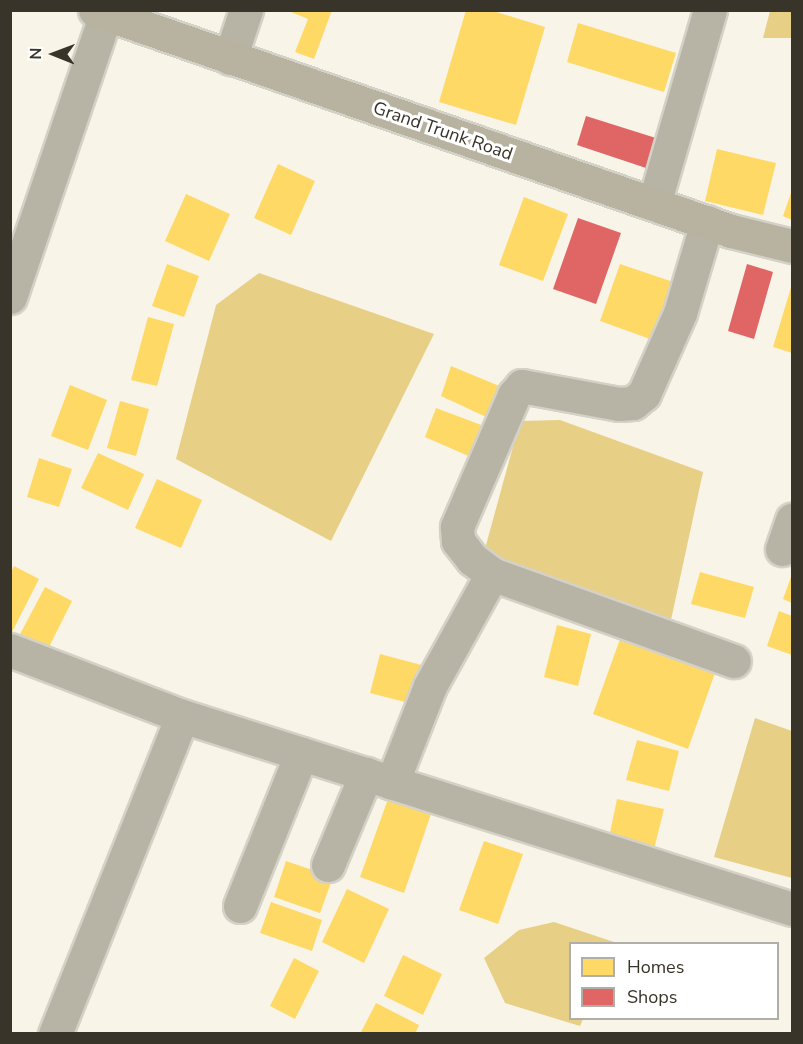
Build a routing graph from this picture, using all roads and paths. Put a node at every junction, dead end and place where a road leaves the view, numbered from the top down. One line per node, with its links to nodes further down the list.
1 (246, 10): 4 (street)
2 (710, 10): 5 (street)
3 (101, 12): 4 (main road, Grand Trunk Road); 8 (street)
4 (231, 58): 5 (main road, Grand Trunk Road)
5 (654, 204): 6 (main road, Grand Trunk Road)
6 (707, 222): 7 (main road, Grand Trunk Road); 9 (street)
7 (792, 246)
8 (10, 297)
9 (492, 574): 11 (street); 14 (street)
10 (10, 650): 12 (street)
11 (734, 661)
12 (182, 716): 13 (street); 18 (street)
13 (301, 754): 14 (street); 16 (street)
14 (379, 779): 15 (street); 17 (street)
15 (328, 866)
16 (240, 906)
17 (792, 909)
18 (55, 1034)

